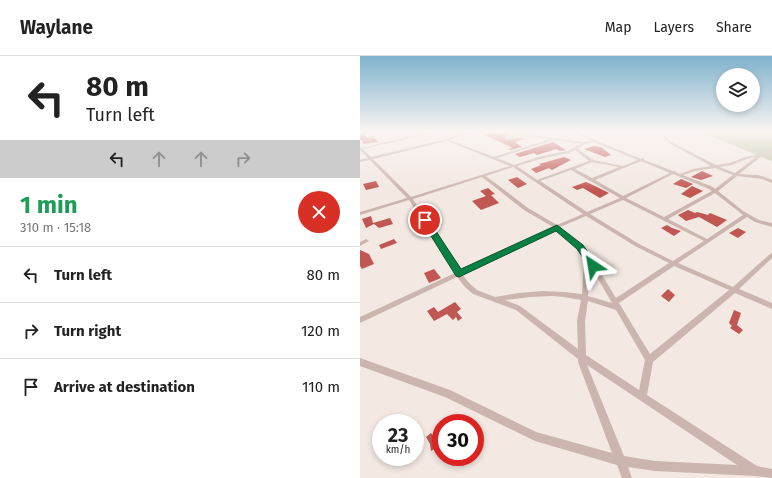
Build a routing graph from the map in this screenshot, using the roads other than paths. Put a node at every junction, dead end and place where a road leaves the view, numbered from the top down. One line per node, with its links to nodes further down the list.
1 (363, 152): 12 (street)
2 (396, 152): 12 (street)
3 (481, 152): 11 (street)
4 (512, 152): 11 (street)
5 (566, 152): 16 (street)
6 (580, 152): 15 (street)
7 (623, 152): 13 (street)
8 (687, 152): 18 (street)
9 (768, 152): 10 (street)
10 (761, 155): 18 (street); 22 (street)
11 (496, 157): 16 (street)
12 (369, 158): 14 (street); 28 (street)
13 (643, 159): 17 (street); 20 (street)
14 (360, 161)
15 (592, 161): 17 (street); 19 (street)
16 (514, 166): 23 (street); 25 (street)
17 (623, 167): 24 (street)
18 (718, 167): 21 (street); 22 (street)
19 (571, 168): 24 (street); 25 (street)
20 (674, 172): 21 (street); 29 (street)
21 (681, 174): 27 (street)
22 (735, 175): 26 (street); 27 (street)
23 (483, 176): 28 (street); 35 (street)
24 (592, 180): 29 (street)
25 (537, 181): 31 (street)
26 (772, 182)
27 (715, 191): 32 (street); 33 (street)
28 (410, 198): 30 (street); 42 (street)
29 (623, 198): 31 (street); 33 (street)
30 (360, 214)
31 (586, 214): 35 (street); 41 (street)
32 (747, 216): 34 (street); 37 (street)
33 (665, 218): 37 (street)
34 (772, 225)
35 (557, 227): 40 (street); 42 (street)
36 (366, 240): 38 (street)
37 (708, 241): 41 (street)
38 (360, 244)
39 (772, 255): 43 (street)
40 (587, 256): 44 (street); 46 (street)
41 (674, 263): 43 (street); 46 (street)
42 (459, 274): 45 (street); 48 (street)
43 (734, 290): 47 (street); 50 (street)
44 (585, 298): 45 (street); 46 (street); 49 (street)
45 (496, 299): 49 (street)
46 (616, 305): 50 (street)
47 (772, 306)
48 (360, 320)
49 (582, 357): 52 (street); 53 (street)
50 (648, 360): 52 (street)
51 (360, 362): 53 (street)
52 (642, 396): 54 (street)
53 (622, 461): 54 (street); 56 (street)
54 (755, 471): 55 (street)
55 (772, 474)
56 (627, 478)

